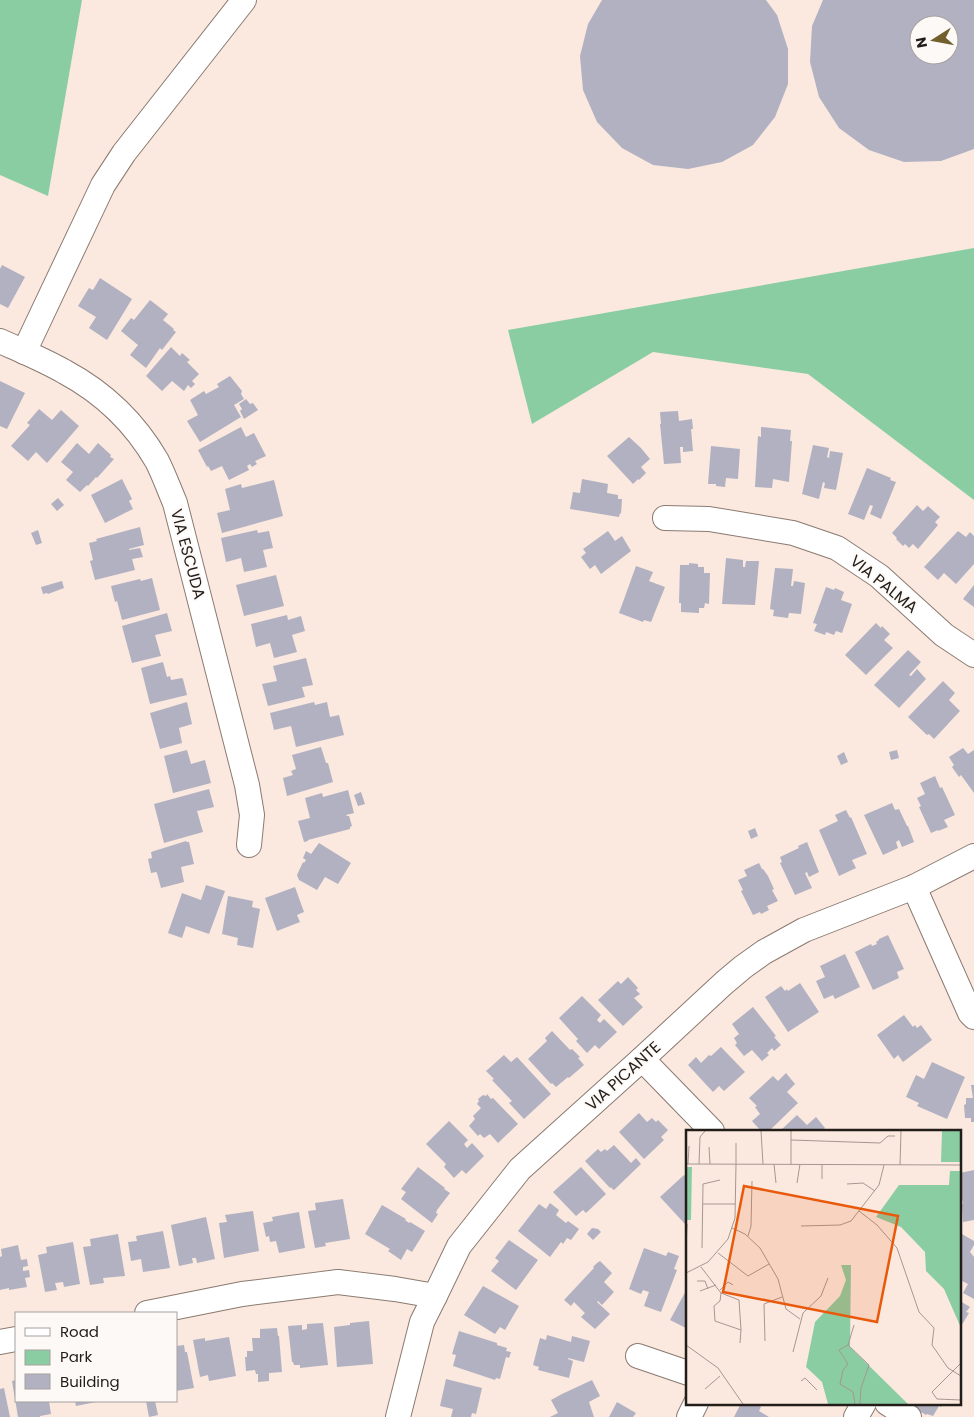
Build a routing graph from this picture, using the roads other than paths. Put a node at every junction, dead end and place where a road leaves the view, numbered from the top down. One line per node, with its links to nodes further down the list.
1 (244, 0): 3 (street)
2 (0, 341): 3 (street, VIA ESCUDA)
3 (24, 352): 6 (street, VIA ESCUDA)
4 (665, 518): 5 (street, VIA PALMA)
5 (974, 655)
6 (249, 845)
7 (974, 856): 8 (street, VIA PICANTE)
8 (914, 887): 9 (street); 10 (street, VIA PICANTE)
9 (974, 1017)
10 (642, 1059): 11 (street); 12 (street, VIA PICANTE)
11 (711, 1130)
12 (434, 1296): 13 (street); 21 (street, VIA PICANTE)
13 (151, 1312)
14 (15, 1339): 15 (street)
15 (0, 1342)
16 (638, 1356): 17 (street)
17 (686, 1372)
18 (696, 1404): 22 (street)
19 (863, 1404): 23 (street)
20 (889, 1404): 24 (street)
21 (398, 1417)
22 (689, 1417)
23 (856, 1417)
24 (909, 1417)

